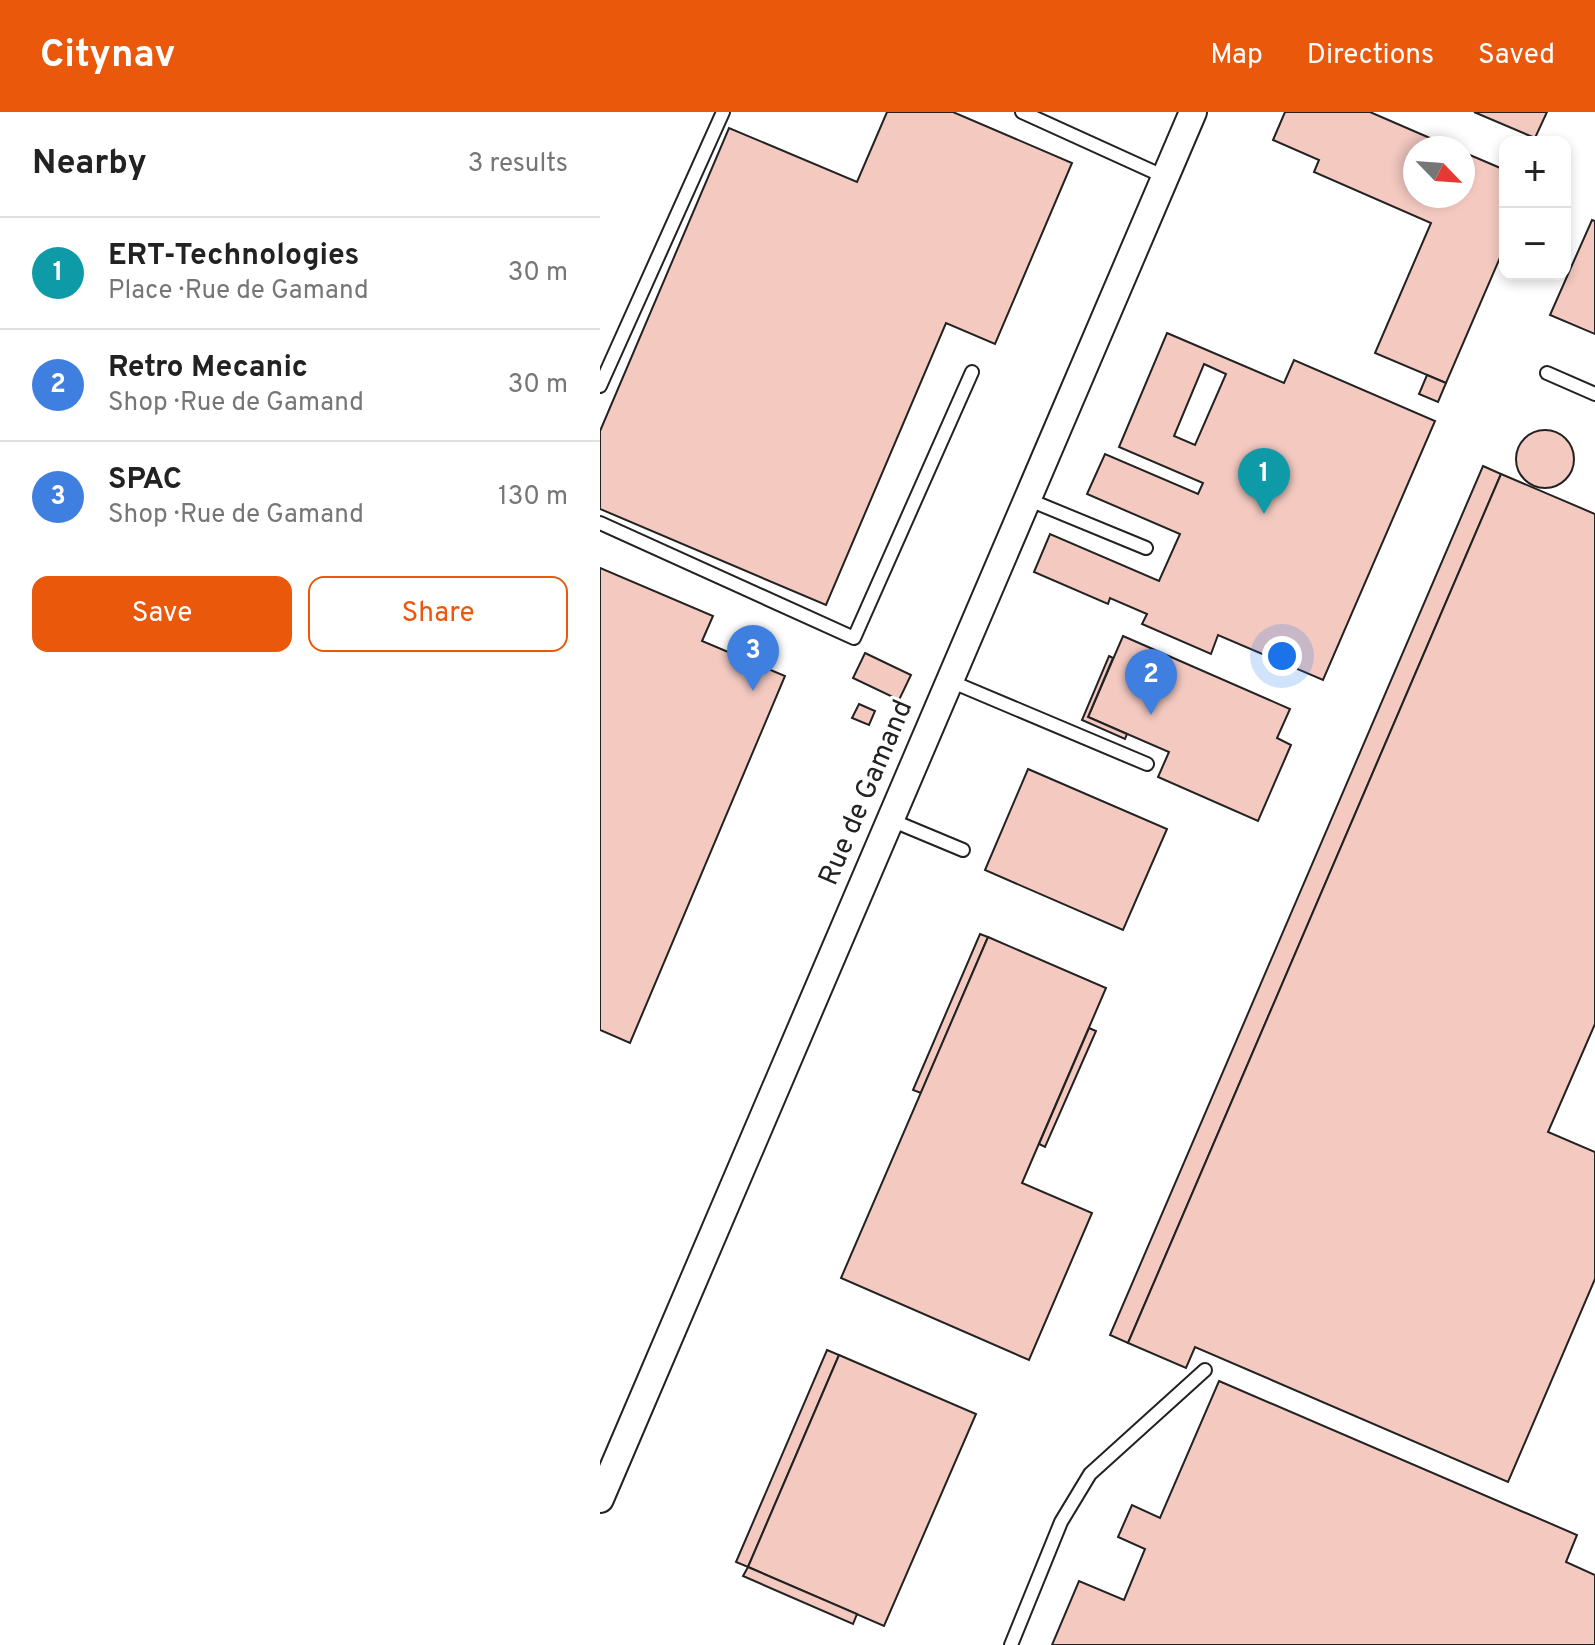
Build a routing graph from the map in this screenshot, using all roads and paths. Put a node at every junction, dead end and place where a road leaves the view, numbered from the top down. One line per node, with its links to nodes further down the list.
1 (723, 112): 7 (lane)
2 (1022, 112): 4 (lane)
3 (1193, 112): 4 (street, Rue de Gamand)
4 (1165, 177): 9 (street, Rue de Gamand)
5 (972, 372): 10 (lane)
6 (1547, 373): 8 (lane)
7 (600, 386)
8 (1595, 394)
9 (1027, 499): 11 (lane); 12 (street, Rue de Gamand)
10 (600, 523)
11 (1146, 548)
12 (950, 681): 13 (lane); 14 (street, Rue de Gamand)
13 (1147, 764)
14 (891, 820): 15 (lane); 17 (street, Rue de Gamand)
15 (963, 850)
16 (1205, 1370): 18 (lane)
17 (600, 1499)
18 (1011, 1645)

